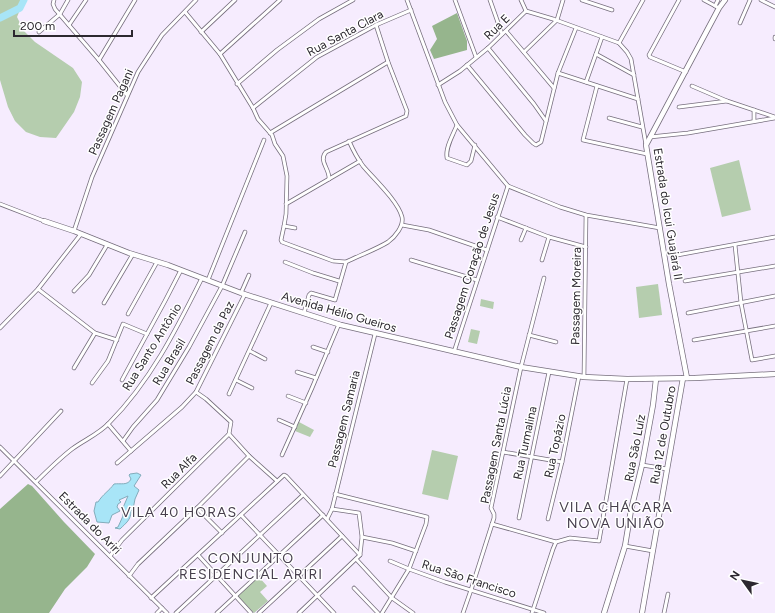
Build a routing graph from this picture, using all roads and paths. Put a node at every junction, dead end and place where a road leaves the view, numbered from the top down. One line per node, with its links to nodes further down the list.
1 (54, 0): 28 (street)
2 (68, 0): 28 (street)
3 (86, 0): 31 (street)
4 (135, 0): 45 (street)
5 (196, 0): 27 (street, Passagem Pagani)
6 (235, 0): 36 (street)
7 (280, 0): 42 (street)
8 (353, 0): 52 (street)
9 (407, 0): 24 (street)
10 (455, 0): 44 (street)
11 (490, 0): 37 (street)
12 (521, 0): 26 (street)
13 (563, 0): 29 (street)
14 (582, 0): 25 (street)
15 (643, 0): 39 (street)
16 (679, 0): 48 (street)
17 (704, 0): 22 (street)
18 (718, 0): 22 (street)
19 (725, 0): 22 (main road, Estrada do Icui Guajará II)
20 (750, 0): 30 (street)
21 (761, 0): 23 (street)
22 (717, 7): 48 (main road, Estrada do Icui Guajará II)
23 (775, 7)
24 (411, 10): 32 (street, Rua Santa Clara); 53 (street)
25 (612, 10)
26 (526, 11): 29 (street, Rua E); 34 (street, Rua E)
27 (185, 12): 36 (street); 57 (street, Passagem Pagani)
28 (60, 14): 31 (street); 35 (street)
29 (557, 20): 33 (street, Rua E); 41 (street)
30 (740, 22)
31 (69, 25): 45 (street)
32 (376, 25): 46 (street); 61 (street, Rua Santa Clara)
33 (576, 28): 38 (street, Rua E); 49 (street)
34 (506, 31): 37 (street, Rua E); 41 (street)
35 (39, 32)
36 (201, 32): 42 (street)
37 (502, 34): 40 (street, Rua E)
38 (602, 37): 39 (street, Rua E); 43 (street)
39 (619, 44): 50 (street)
40 (488, 48): 44 (street, Rua E); 65 (street)
41 (524, 52): 56 (street)
42 (220, 54): 52 (street)
43 (596, 54): 50 (street); 51 (street)
44 (476, 57): 47 (street, Rua E)
45 (100, 60): 57 (street)
46 (388, 62): 69 (street); 73 (street)
47 (467, 65): 53 (street, Rua E); 65 (street)
48 (686, 72): 71 (main road, Estrada do Icui Guajará II)
49 (558, 73): 51 (street); 56 (street)
50 (634, 75): 58 (street)
51 (586, 82): 54 (street)
52 (237, 84): 61 (street)
53 (438, 85): 67 (street)
54 (597, 86): 58 (street); 76 (street)
55 (692, 86): 59 (street)
56 (554, 88): 65 (street)
57 (127, 95): 90 (street, Passagem Pagani)
58 (638, 99): 68 (street)
59 (727, 101): 60 (street); 62 (street)
60 (679, 107)
61 (253, 108): 69 (street)
62 (754, 110): 63 (street); 66 (street)
63 (775, 117): 66 (street)
64 (609, 118): 68 (street)
65 (546, 121)
66 (754, 121): 71 (street)
67 (457, 125): 74 (street); 74 (street)
68 (642, 128): 70 (street)
69 (270, 133): 81 (street)
70 (644, 136): 71 (street); 75 (street)
71 (650, 137): 75 (main road, Estrada do Icui Guajará II)
72 (264, 140): 113 (street)
73 (349, 142): 77 (street); 78 (street)
74 (475, 145): 79 (street)
75 (646, 145): 76 (main road, Estrada do Icui Guajará II)
76 (647, 154): 89 (main road, Estrada do Icui Guajará II)
77 (360, 161): 78 (street); 85 (street)
78 (329, 179): 81 (street)
79 (508, 186): 82 (street); 83 (street, Passagem Coração de Jesus)
80 (0, 204): 84 (street, Avenida Hélio Gueiros)
81 (286, 204): 86 (street)
82 (586, 216): 89 (street); 98 (street, Passagem Moreira)
83 (497, 217): 88 (street); 99 (street, Passagem Coração de Jesus)
84 (44, 221): 90 (main road, Avenida Hélio Gueiros)
85 (402, 225): 99 (street); 106 (street)
86 (284, 226): 87 (street); 106 (street)
87 (295, 228)
88 (526, 228): 93 (street); 95 (street)
89 (660, 228): 152 (main road, Estrada do Icui Guajará II)
90 (74, 231): 92 (main road, Avenida Hélio Gueiros)
91 (245, 232): 117 (street, Rua Brasil)
92 (81, 234): 96 (main road, Avenida Hélio Gueiros); 118 (street)
93 (549, 237): 98 (street); 103 (street)
94 (775, 237): 97 (street)
95 (521, 240)
96 (107, 244): 100 (main road, Avenida Hélio Gueiros); 119 (street)
97 (735, 245): 101 (street); 109 (street)
98 (586, 247): 150 (street, Passagem Moreira)
99 (487, 250): 114 (street, Passagem Coração de Jesus)
100 (133, 254): 104 (main road, Avenida Hélio Gueiros); 123 (street)
101 (672, 256)
102 (411, 260): 114 (street)
103 (542, 260)
104 (157, 262): 108 (main road, Avenida Hélio Gueiros); 127 (street)
105 (285, 262): 115 (street)
106 (346, 262): 115 (street)
107 (775, 266): 109 (street)
108 (181, 270): 111 (main road, Avenida Hélio Gueiros); 133 (street)
109 (738, 272): 116 (street); 122 (street)
110 (249, 275): 120 (street, Passagem da Paz)
111 (202, 278): 113 (main road, Avenida Hélio Gueiros); 165 (street, Rua Santo Antônio)
112 (544, 278): 135 (street, Passagem Santa Lúcia)
113 (208, 280): 117 (main road, Avenida Hélio Gueiros)
114 (477, 280): 142 (street, Passagem Coração de Jesus)
115 (340, 281): 125 (street)
116 (685, 281)
117 (222, 286): 120 (main road, Avenida Hélio Gueiros); 168 (street, Rua Brasil)
118 (38, 289): 130 (street); 132 (street)
119 (74, 291)
120 (243, 294): 124 (main road, Avenida Hélio Gueiros); 159 (street, Passagem da Paz)
121 (775, 296): 122 (street)
122 (741, 302): 126 (street); 131 (street)
123 (104, 303)
124 (271, 303): 125 (main road, Avenida Hélio Gueiros); 140 (street)
125 (304, 313): 128 (main road, Avenida Hélio Gueiros)
126 (688, 313)
127 (128, 314)
128 (339, 324): 134 (main road, Avenida Hélio Gueiros); 141 (street)
129 (775, 326): 131 (street)
130 (0, 328)
131 (747, 330): 137 (street); 143 (street)
132 (95, 333): 136 (street); 146 (street)
133 (147, 334): 136 (street); 155 (street)
134 (375, 334): 142 (main road, Avenida Hélio Gueiros); 183 (street, Passagem Samaria)
135 (529, 336): 138 (street); 145 (street, Passagem Santa Lúcia)
136 (116, 340): 157 (street)
137 (694, 340)
138 (556, 342)
139 (312, 347): 141 (street)
140 (250, 351): 144 (street); 156 (street)
141 (328, 352): 151 (street)
142 (454, 352): 145 (main road, Avenida Hélio Gueiros)
143 (775, 356)
144 (265, 359)
145 (521, 367): 148 (main road, Avenida Hélio Gueiros); 171 (street, Passagem Santa Lúcia)
146 (74, 368)
147 (297, 372): 151 (street)
148 (549, 372): 150 (main road, Avenida Hélio Gueiros); 174 (street, Rua Turmalina)
149 (775, 374): 152 (main road, Avenida Hélio Gueiros)
150 (581, 376): 153 (main road, Avenida Hélio Gueiros); 176 (street, Rua Topázio)
151 (316, 378): 162 (street)
152 (685, 378): 154 (main road, Avenida Hélio Gueiros); 179 (main road, Rua 12 de Outubro)
153 (627, 379): 154 (main road, Avenida Hélio Gueiros); 197 (street)
154 (656, 379): 178 (main road, Rua São Luíz)
155 (122, 380)
156 (236, 380): 158 (street); 160 (street)
157 (92, 383)
158 (252, 388)
159 (196, 392): 167 (street); 170 (street, Passagem da Paz)
160 (229, 394)
161 (288, 396): 162 (street)
162 (306, 403): 166 (street)
163 (61, 411): 175 (street)
164 (279, 420): 166 (street)
165 (108, 424): 168 (street); 181 (street, Rua Santo Antônio)
166 (295, 427): 172 (street)
167 (230, 434): 173 (street); 203 (street, Rua Alfa)
168 (123, 440): 170 (street)
169 (0, 447): 175 (street, Estrada do Ariri)
170 (131, 450): 177 (street, Passagem da Paz)
171 (503, 452): 174 (street); 192 (street, Passagem Santa Lúcia)
172 (282, 455)
173 (249, 456): 182 (street); 185 (street)
174 (532, 457): 176 (street); 189 (street, Rua Turmalina)
175 (14, 461): 180 (street); 181 (street, Estrada do Ariri)
176 (562, 462): 190 (street, Rua Topázio)
177 (117, 463)
178 (642, 466): 179 (street); 198 (main road, Rua São Luíz)
179 (667, 469): 200 (main road, Rua 12 de Outubro)
180 (0, 476)
181 (36, 482): 203 (street, Estrada do Ariri)
182 (277, 482): 184 (street); 187 (street)
183 (335, 494): 186 (street, Passagem Samaria); 199 (street)
184 (303, 495): 188 (street); 194 (street)
185 (197, 508): 193 (street); 209 (street)
186 (332, 509): 191 (street, Passagem Samaria); 196 (street)
187 (241, 515): 193 (street); 194 (street)
188 (323, 515): 191 (street); 204 (street)
189 (519, 518)
190 (548, 519)
191 (327, 520): 195 (street)
192 (492, 524): 197 (street); 212 (street, Passagem Santa Lúcia)
193 (222, 533): 201 (street)
194 (259, 536): 204 (street); 208 (street)
195 (342, 536): 202 (street); 210 (street)
196 (362, 537): 199 (street); 202 (street)
197 (556, 542): 219 (street)
198 (625, 546): 200 (street); 234 (main road, Rua São Luíz)
199 (416, 551): 207 (street)
200 (653, 551): 235 (main road, Rua 12 de Outubro)
201 (198, 555): 208 (street); 216 (street)
202 (360, 555): 205 (street)
203 (110, 556): 209 (street, Estrada do Ariri)
204 (279, 556): 210 (street); 214 (street)
205 (356, 559): 215 (street); 217 (street)
206 (390, 561): 207 (street, Rua São Francisco)
207 (409, 570): 212 (street, Rua São Francisco); 217 (street)
208 (217, 575): 214 (street); 222 (street)
209 (129, 576): 216 (street, Estrada do Ariri)
210 (298, 577): 215 (street); 225 (street)
211 (354, 588): 228 (street)
212 (471, 590): 219 (street, Rua São Francisco); 231 (street, Passagem Santa Lúcia)
213 (668, 594): 236 (street)
214 (235, 596): 223 (street); 224 (street)
215 (317, 596): 226 (street); 227 (street)
216 (151, 598): 218 (street, Estrada do Ariri)
217 (392, 598): 229 (street); 230 (street)
218 (162, 608): 220 (street); 221 (street, Estrada do Ariri)
219 (534, 609): 232 (street); 233 (street, Rua São Francisco)
220 (157, 613)
221 (167, 613)
222 (176, 613)
223 (217, 613)
224 (251, 613)
225 (260, 613)
226 (298, 613)
227 (334, 613)
228 (378, 613)
229 (382, 613)
230 (413, 613)
231 (463, 613)
232 (532, 613)
233 (544, 613)
234 (604, 613)
235 (642, 613)
236 (664, 613)

